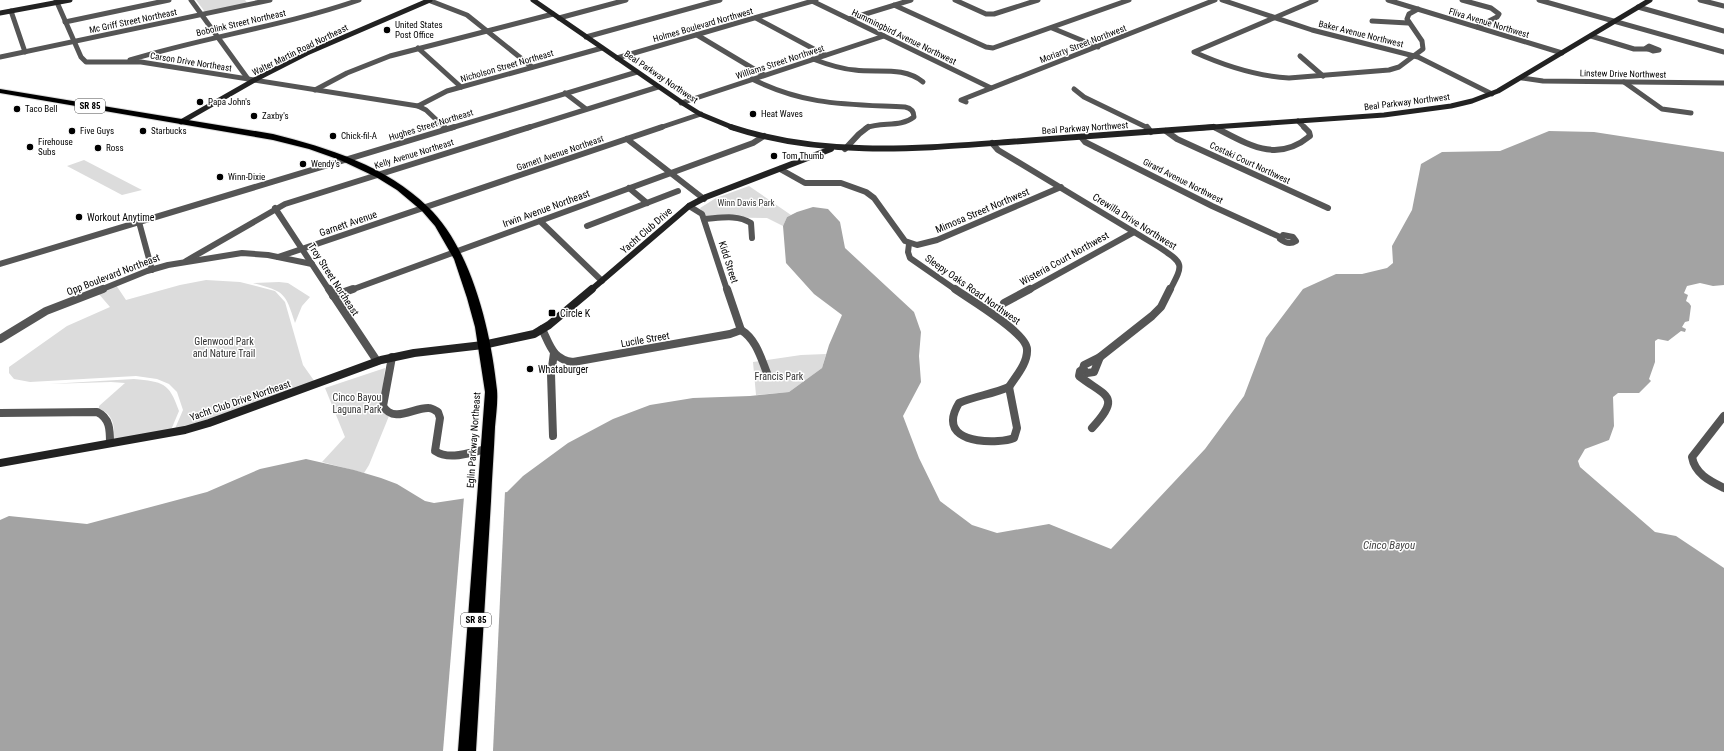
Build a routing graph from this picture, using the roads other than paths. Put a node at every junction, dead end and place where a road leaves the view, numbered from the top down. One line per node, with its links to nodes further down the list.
1 (70, 0): 23 (main road)
2 (169, 0): 39 (street)
3 (191, 0): 32 (street)
4 (270, 0): 32 (street, Mc Griff Street Northeast)
5 (359, 0): 48 (street, Bobolink Street Northeast)
6 (429, 0): 44 (street); 74 (main road, Walter Martin Road Northeast)
7 (533, 0): 31 (main road, Beal Parkway Northwest)
8 (626, 0): 33 (street)
9 (720, 0): 49 (street)
10 (813, 0): 34 (street, Holmes Boulevard Northwest); 36 (street, Hummingbird Avenue Northwest)
11 (911, 0): 25 (street)
12 (956, 0): 13 (street)
13 (1038, 0)
14 (1129, 0): 42 (street)
15 (1215, 0): 51 (street, Moriarty Street Northwest)
16 (1222, 0): 35 (street, Baker Avenue Northwest)
17 (1316, 0): 35 (street)
18 (1388, 0): 28 (street, Fliva Avenue Northwest)
19 (1462, 0): 41 (street)
20 (1539, 0): 38 (street)
21 (1650, 0): 27 (main road, Beal Parkway Northwest)
22 (1700, 0): 24 (street)
23 (56, 1): 29 (main road); 39 (street, Carson Drive Northeast)
24 (1717, 2): 26 (street)
25 (894, 5): 36 (street); 42 (street)
26 (1724, 6)
27 (1638, 7): 38 (main road, Beal Parkway Northwest); 43 (street)
28 (1418, 9): 40 (street); 41 (street, Fliva Avenue Northwest)
29 (11, 11): 30 (main road); 55 (street)
30 (0, 13)
31 (554, 14): 33 (main road, Beal Parkway Northwest); 44 (street)
32 (201, 15): 48 (street); 50 (street, Mc Griff Street Northeast)
33 (559, 18): 49 (main road, Beal Parkway Northwest)
34 (756, 18): 45 (street, Holmes Boulevard Northwest); 58 (street)
35 (1274, 18): 60 (street, Baker Avenue Northwest); 70 (street)
36 (849, 19): 46 (street, Hummingbird Avenue Northwest)
37 (1372, 21): 40 (street)
38 (1615, 21): 47 (main road, Beal Parkway Northwest); 56 (street)
39 (65, 22): 50 (street, Carson Drive Northeast)
40 (1408, 23): 60 (street)
41 (1477, 27): 57 (street, Fliva Avenue Northwest)
42 (1052, 28): 51 (street)
43 (1724, 30)
44 (487, 31): 52 (street); 65 (street)
45 (697, 35): 62 (street, Holmes Boulevard Northwest); 68 (street)
46 (884, 36): 58 (street, Williams Street Northwest); 80 (street, Hummingbird Avenue Northwest)
47 (1591, 36): 54 (street); 57 (main road, Beal Parkway Northwest)
48 (217, 37): 64 (street, Bobolink Street Northeast); 66 (street)
49 (586, 37): 53 (main road, Beal Parkway Northwest)
50 (74, 41): 55 (street, Mc Griff Street Northeast); 64 (street, Carson Drive Northeast)
51 (1098, 46): 80 (street, Moriarty Street Northwest)
52 (418, 48): 78 (street); 83 (street)
53 (602, 48): 62 (main road, Beal Parkway Northwest); 65 (street, Nicholson Street Northeast)
54 (1648, 49)
55 (25, 52): 61 (street, Mc Griff Street Northeast)
56 (1724, 52)
57 (1562, 53): 71 (main road, Beal Parkway Northwest)
58 (825, 55): 63 (street, Williams Street Northwest)
59 (1300, 56): 70 (street)
60 (1415, 56): 70 (street); 85 (street, Baker Avenue Northwest)
61 (0, 57)
62 (617, 58): 67 (main road, Beal Parkway Northwest)
63 (813, 59): 68 (street, Williams Street Northwest); 75 (street)
64 (128, 61): 69 (street, Carson Drive Northeast)
65 (532, 67): 78 (street, Nicholson Street Northeast)
66 (242, 69): 69 (street); 72 (street)
67 (636, 72): 79 (main road, Beal Parkway Northwest); 84 (street, Hughes Street Northeast)
68 (764, 75): 73 (street, Williams Street Northwest)
69 (230, 76): 72 (street, Carson Drive Northeast)
70 (1323, 76)
71 (1522, 78): 76 (street, Linstew Drive Northwest); 85 (main road, Beal Parkway Northwest)
72 (248, 79): 74 (street, Carson Drive Northeast)
73 (752, 79): 86 (street, Williams Street Northwest); 103 (street)
74 (254, 80): 83 (street, Carson Drive Northeast); 93 (main road, Walter Martin Road Northeast)
75 (923, 82)
76 (1624, 82): 77 (street, Linstew Drive Northwest); 90 (street)
77 (1724, 83)
78 (461, 87): 88 (street, Nicholson Street Northeast)
79 (658, 87): 86 (main road, Beal Parkway Northwest); 89 (street, Kelly Avenue Northeast)
80 (991, 88): 87 (street, Moriarty Street Northwest)
81 (1074, 89): 97 (street)
82 (0, 90): 93 (highway, Eglin Parkway Northeast / SR 85)
83 (315, 90): 88 (street, Carson Drive Northeast)
84 (565, 93): 89 (street); 95 (street, Hughes Street Northeast)
85 (1492, 94): 92 (main road, Beal Parkway Northwest)
86 (681, 102): 91 (main road, Beal Parkway Northwest)
87 (966, 102)
88 (418, 106): 95 (street, Carson Drive Northeast)
89 (586, 109): 107 (street, Kelly Avenue Northeast)
90 (1691, 113)
91 (701, 114): 98 (main road, Beal Parkway Northwest); 100 (street, Garnett Avenue Northeast)
92 (1298, 121): 94 (main road, Beal Parkway Northwest); 94 (street)
93 (181, 122): 104 (highway, Eglin Parkway Northeast / SR 85)
94 (1214, 127): 96 (main road, Beal Parkway Northwest)
95 (446, 129): 104 (street, Hughes Street Northeast)
96 (1166, 131): 97 (main road, Beal Parkway Northwest); 115 (street, Costaki Court Northwest)
97 (1151, 132): 99 (main road, Beal Parkway Northwest)
98 (764, 136): 102 (main road, Beal Parkway Northwest); 106 (street, Irwin Avenue Northeast)
99 (1081, 137): 101 (main road, Beal Parkway Northwest); 122 (street, Girard Avenue Northwest)
100 (627, 139): 106 (street); 116 (street, Garnett Avenue Northeast)
101 (992, 144): 103 (main road, Beal Parkway Northwest); 109 (street, Crewilla Drive Northwest)
102 (834, 148): 103 (main road, Beal Parkway Northwest); 105 (main road, Yacht Club Drive)
103 (845, 148)
104 (347, 159): 107 (highway, Eglin Parkway Northeast / SR 85); 119 (street, Hughes Street Northeast)
105 (780, 169): 111 (main road, Yacht Club Drive); 124 (street, Sleepy Oaks Road Northwest)
106 (671, 173): 108 (street, Irwin Avenue Northeast); 111 (street)
107 (379, 174): 114 (street, Kelly Avenue Northeast); 116 (highway, Eglin Parkway Northeast / SR 85)
108 (629, 188): 112 (street); 118 (street, Irwin Avenue Northeast)
109 (1061, 188): 121 (street, Crewilla Drive Northwest); 124 (street, Mimosa Street Northwest)
110 (678, 191): 112 (street)
111 (704, 198): 113 (main road, Yacht Club Drive)
112 (647, 203): 120 (street)
113 (689, 206): 117 (street); 132 (main road, Yacht Club Drive)
114 (275, 208): 125 (street, Troy Street Northeast); 128 (street, Kelly Avenue Northeast)
115 (1328, 208)
116 (425, 209): 125 (street, Garnett Avenue); 126 (highway, Eglin Parkway Northeast / SR 85)
117 (707, 219): 123 (street); 136 (street, Kidd Street)
118 (540, 221): 126 (street, Irwin Avenue Northeast); 132 (street)
119 (140, 222): 129 (street, Hughes Street Northeast); 131 (street)
120 (587, 226)
121 (1134, 232): 134 (street, Wisteria Court Northwest); 141 (street, Crewilla Drive Northwest)
122 (1280, 237)
123 (752, 238)
124 (909, 244): 145 (street, Sleepy Oaks Road Northwest)
125 (302, 249): 127 (street, Garnett Avenue); 130 (street, Troy Street Northeast)
126 (456, 252): 133 (street, Irwin Avenue Northeast); 138 (highway, Eglin Parkway Northeast / SR 85)
127 (278, 257): 128 (street, Opp Boulevard Northeast); 130 (street, Opp Boulevard Northeast)
128 (186, 261): 131 (street, Opp Boulevard Northeast)
129 (0, 264)
130 (312, 264): 133 (street, Troy Street Northeast)
131 (152, 270): 137 (street, Opp Boulevard Northeast)
132 (602, 281): 135 (main road, Yacht Club Drive)
133 (334, 296): 142 (street, Troy Street Northeast)
134 (1004, 303)
135 (542, 329): 138 (main road, Yacht Club Drive); 139 (street)
136 (741, 330): 139 (street, Lucile Street); 144 (street)
137 (0, 339)
138 (483, 345): 140 (main road, Yacht Club Drive Northeast); 151 (highway, Eglin Parkway Northeast / SR 85)
139 (554, 353): 149 (street)
140 (392, 357): 142 (main road, Yacht Club Drive Northeast); 151 (street)
141 (1100, 357): 143 (street, Crewilla Drive Northwest); 143 (street, Crewilla Drive Northwest)
142 (377, 361): 150 (main road, Yacht Club Drive Northeast)
143 (1083, 369): 148 (street)
144 (767, 374)
145 (1009, 387): 145 (street)
146 (0, 413): 150 (street)
147 (1724, 416): 153 (street)
148 (1092, 428)
149 (553, 436)
150 (110, 443): 152 (main road, Yacht Club Drive Northeast)
151 (487, 449): 154 (highway, Eglin Parkway Northeast / SR 85)
152 (0, 463)
153 (1724, 488)
154 (467, 751)

